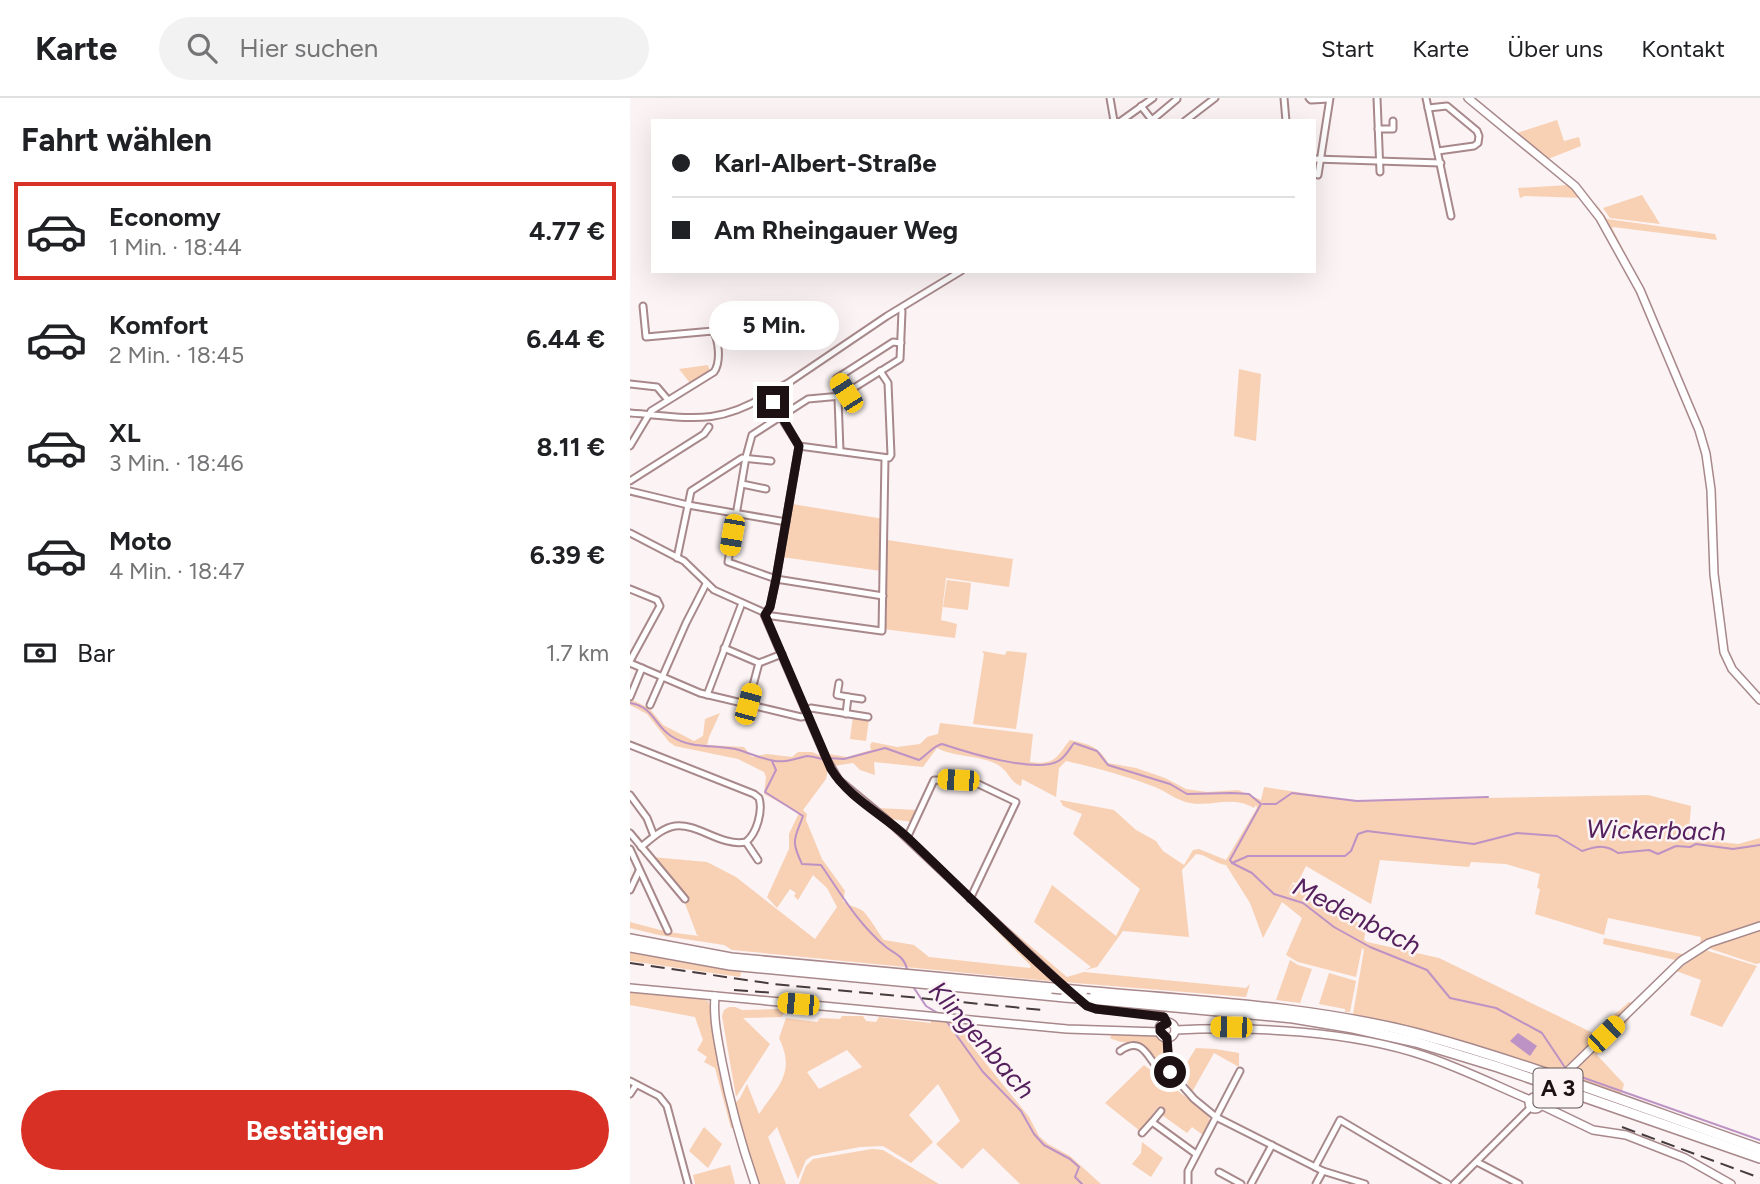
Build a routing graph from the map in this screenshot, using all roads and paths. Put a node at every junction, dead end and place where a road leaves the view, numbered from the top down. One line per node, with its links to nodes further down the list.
1 (1110, 98): 13 (street)
2 (1153, 98): 11 (street)
3 (1214, 98): 17 (street)
4 (1284, 98): 18 (street)
5 (1309, 98): 6 (street)
6 (1330, 98): 22 (street)
7 (1377, 98): 20 (street)
8 (1426, 98): 12 (street)
9 (1468, 98): 76 (main road)
10 (1177, 99): 16 (street)
11 (1141, 106): 14 (street); 15 (street)
12 (1428, 108): 21 (street); 21 (street)
13 (1114, 119)
14 (1124, 119)
15 (1150, 119)
16 (1152, 119)
17 (1188, 119)
18 (1286, 119)
19 (1393, 121): 20 (street)
20 (1378, 129): 23 (street)
21 (1438, 151): 24 (street)
22 (1317, 159): 23 (street); 26 (street)
23 (1380, 160): 24 (street); 25 (street)
24 (1441, 163): 27 (street)
25 (1380, 172)
26 (1318, 175)
27 (1451, 216)
28 (958, 273): 35 (street)
29 (643, 306): 37 (street)
30 (902, 311): 31 (street)
31 (901, 343): 32 (street); 34 (street)
32 (880, 371): 34 (street); 48 (street)
33 (630, 384): 37 (street)
34 (846, 393): 36 (street)
35 (767, 394): 41 (street); 42 (street)
36 (838, 398): 42 (street); 46 (street)
37 (668, 400): 38 (street)
38 (660, 405): 40 (street); 41 (street)
39 (630, 412): 40 (street)
40 (649, 414): 41 (street); 44 (street)
41 (666, 415)
42 (781, 417): 45 (street); 47 (street)
43 (709, 426): 50 (street)
44 (630, 446)
45 (799, 446): 46 (street); 56 (street)
46 (840, 451): 48 (street)
47 (746, 457): 49 (street); 51 (street); 54 (street)
48 (887, 458): 62 (street)
49 (771, 461)
50 (630, 481)
51 (742, 484): 52 (street); 55 (street)
52 (765, 489)
53 (630, 491): 54 (street)
54 (688, 505): 55 (street); 58 (street)
55 (736, 513): 56 (street); 59 (street)
56 (786, 522): 59 (street)
57 (630, 533): 58 (street)
58 (677, 558): 60 (street)
59 (776, 579): 62 (street); 64 (street)
60 (706, 584): 63 (street); 70 (street)
61 (630, 589): 67 (street)
62 (883, 596): 64 (street)
63 (742, 603): 64 (street); 65 (street)
64 (765, 615): 66 (street)
65 (724, 648): 68 (street); 72 (street)
66 (782, 654): 68 (street); 79 (street)
67 (630, 662): 69 (street)
68 (759, 663): 77 (street)
69 (642, 668): 70 (street); 73 (street)
70 (662, 676): 72 (street); 78 (street)
71 (839, 682): 74 (street)
72 (707, 695): 77 (street)
73 (630, 697)
74 (848, 697): 75 (street); 80 (street)
75 (862, 699)
76 (1760, 700)
77 (748, 704): 79 (street)
78 (650, 705)
79 (806, 713): 80 (street); 86 (street)
80 (846, 714): 81 (street)
81 (868, 717)
82 (630, 745): 87 (street)
83 (630, 795): 85 (street)
84 (630, 833): 88 (street)
85 (654, 836): 87 (street); 88 (street)
86 (907, 838): 94 (street); 94 (street)
87 (746, 842): 90 (street)
88 (641, 847): 93 (street)
89 (630, 849): 91 (street)
90 (758, 860)
91 (639, 871): 92 (street); 96 (street)
92 (630, 890)
93 (685, 899)
94 (970, 899): 102 (street)
95 (1760, 926): 112 (main road, bridge)
96 (668, 931)
97 (630, 939): 99 (highway, A 3)
98 (630, 947): 99 (highway, A 3)
99 (910, 978): 103 (highway, A 3, bridge); 103 (highway, A 3, bridge)
100 (630, 988): 101 (main road)
101 (715, 996): 105 (main road); 127 (main road)
102 (1167, 1023): 104 (main road); 105 (main road)
103 (1349, 1024): 119 (highway, A 3); 121 (highway, A 3)
104 (1175, 1030): 106 (main road); 113 (main road)
105 (1160, 1031): 106 (main road)
106 (1167, 1038): 108 (street)
107 (1121, 1052): 108 (street)
108 (1173, 1071): 115 (street)
109 (1240, 1071): 115 (street)
110 (633, 1083): 111 (street); 126 (street)
111 (630, 1094)
112 (1542, 1099): 113 (main road); 136 (main road)
113 (1530, 1103): 122 (street)
114 (1161, 1111): 116 (street)
115 (1216, 1117): 118 (street); 120 (street)
116 (1152, 1122): 117 (street); 120 (street)
117 (1142, 1133)
118 (1272, 1145): 123 (street); 130 (street)
119 (1760, 1149)
120 (1196, 1154): 128 (street)
121 (1760, 1158)
122 (1477, 1162): 134 (street); 135 (street)
123 (1315, 1167): 124 (street); 133 (street)
124 (1323, 1171): 131 (street); 132 (street)
125 (1219, 1172): 129 (street)
126 (688, 1184)
127 (755, 1184)
128 (1188, 1184)
129 (1241, 1184)
130 (1251, 1184)
131 (1316, 1184)
132 (1365, 1184)
133 (1448, 1184)
134 (1454, 1184)
135 (1519, 1184)
136 (1731, 1184)

